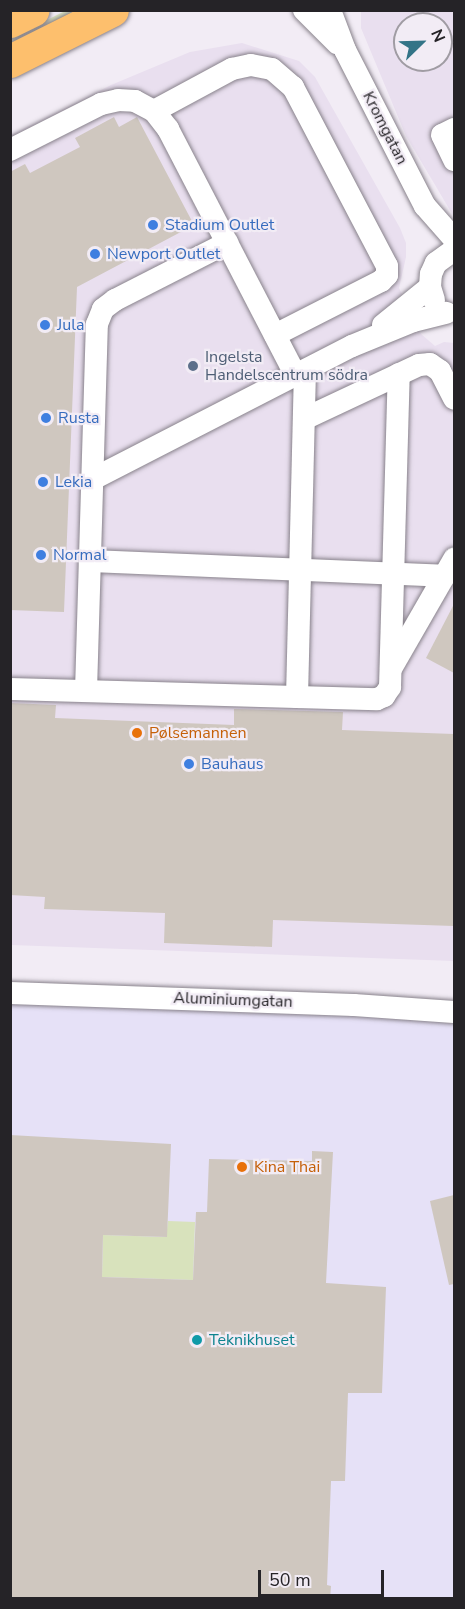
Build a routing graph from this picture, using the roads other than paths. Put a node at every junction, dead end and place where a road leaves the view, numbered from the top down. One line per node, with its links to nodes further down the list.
1 (33, 10): 6 (highway)
2 (112, 10): 8 (highway)
3 (304, 10): 7 (street, Kromgatan)
4 (330, 10): 7 (street, Kromgatan)
5 (341, 10): 7 (street, Kromgatan)
6 (10, 21)
7 (345, 50): 13 (street, Kromgatan)
8 (10, 60)
9 (154, 111): 11 (street); 15 (street); 19 (street)
10 (454, 129): 12 (street)
11 (10, 150)
12 (454, 160)
13 (425, 206): 14 (street, Kromgatan); 16 (street, Kromgatan)
14 (454, 239)
15 (227, 243): 19 (street); 25 (street)
16 (445, 256): 17 (street)
17 (430, 287): 18 (street); 20 (street)
18 (450, 315): 20 (street)
19 (275, 335): 21 (street)
20 (352, 346): 21 (street)
21 (301, 374): 24 (street); 25 (street)
22 (399, 374): 23 (street); 24 (street); 29 (street)
23 (454, 399)
24 (304, 419): 28 (street)
25 (93, 479): 26 (street)
26 (90, 561): 28 (street); 32 (street)
27 (450, 568): 29 (street); 30 (street)
28 (300, 570): 29 (street); 33 (street)
29 (394, 573): 30 (street)
30 (391, 668): 33 (street)
31 (10, 689): 32 (street)
32 (86, 691): 33 (street)
33 (297, 697)
34 (10, 993): 35 (street, Aluminiumgatan)
35 (454, 1012)

